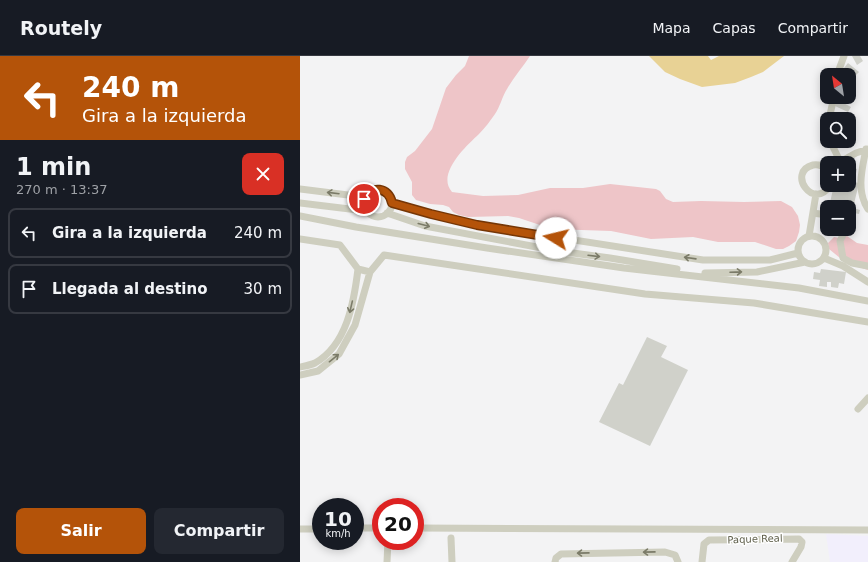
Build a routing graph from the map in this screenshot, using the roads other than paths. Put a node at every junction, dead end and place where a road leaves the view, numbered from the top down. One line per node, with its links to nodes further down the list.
1 (844, 56): 2 (street)
2 (840, 68)
3 (867, 149): 4 (street); 12 (street)
4 (852, 156)
5 (820, 165): 8 (street)
6 (300, 189): 9 (street, one-way to 6)
7 (824, 192): 8 (street)
8 (816, 194): 14 (street)
9 (366, 195): 11 (street); 13 (street)
10 (300, 203): 13 (street)
11 (392, 203): 15 (street); 21 (street, one-way to 11)
12 (868, 209)
13 (366, 211): 15 (street)
14 (813, 212): 16 (street); 18 (street)
15 (387, 213): 23 (street, one-way to 23)
16 (820, 214)
17 (300, 216): 28 (street)
18 (809, 236): 21 (street); 22 (street)
19 (842, 236): 24 (street)
20 (300, 239): 25 (street)
21 (798, 254): 23 (street)
22 (824, 258): 23 (street); 27 (street)
23 (804, 262)
24 (868, 266)
25 (358, 269): 26 (street); 30 (street, one-way to 30)
26 (370, 272): 29 (street); 31 (street, one-way to 26)
27 (868, 282)
28 (868, 301)
29 (868, 322)
30 (300, 367)
31 (300, 375)
32 (868, 398): 33 (street)
33 (858, 409)
34 (424, 528): 37 (street)
35 (300, 529): 36 (street)
36 (312, 529)
37 (868, 530)
38 (451, 538): 41 (street)
39 (388, 550): 40 (street)
40 (387, 562)
41 (452, 562)
42 (555, 562): 43 (street, one-way to 42)
43 (678, 562)
44 (702, 562): 45 (street, Paque Real)
45 (792, 562)

